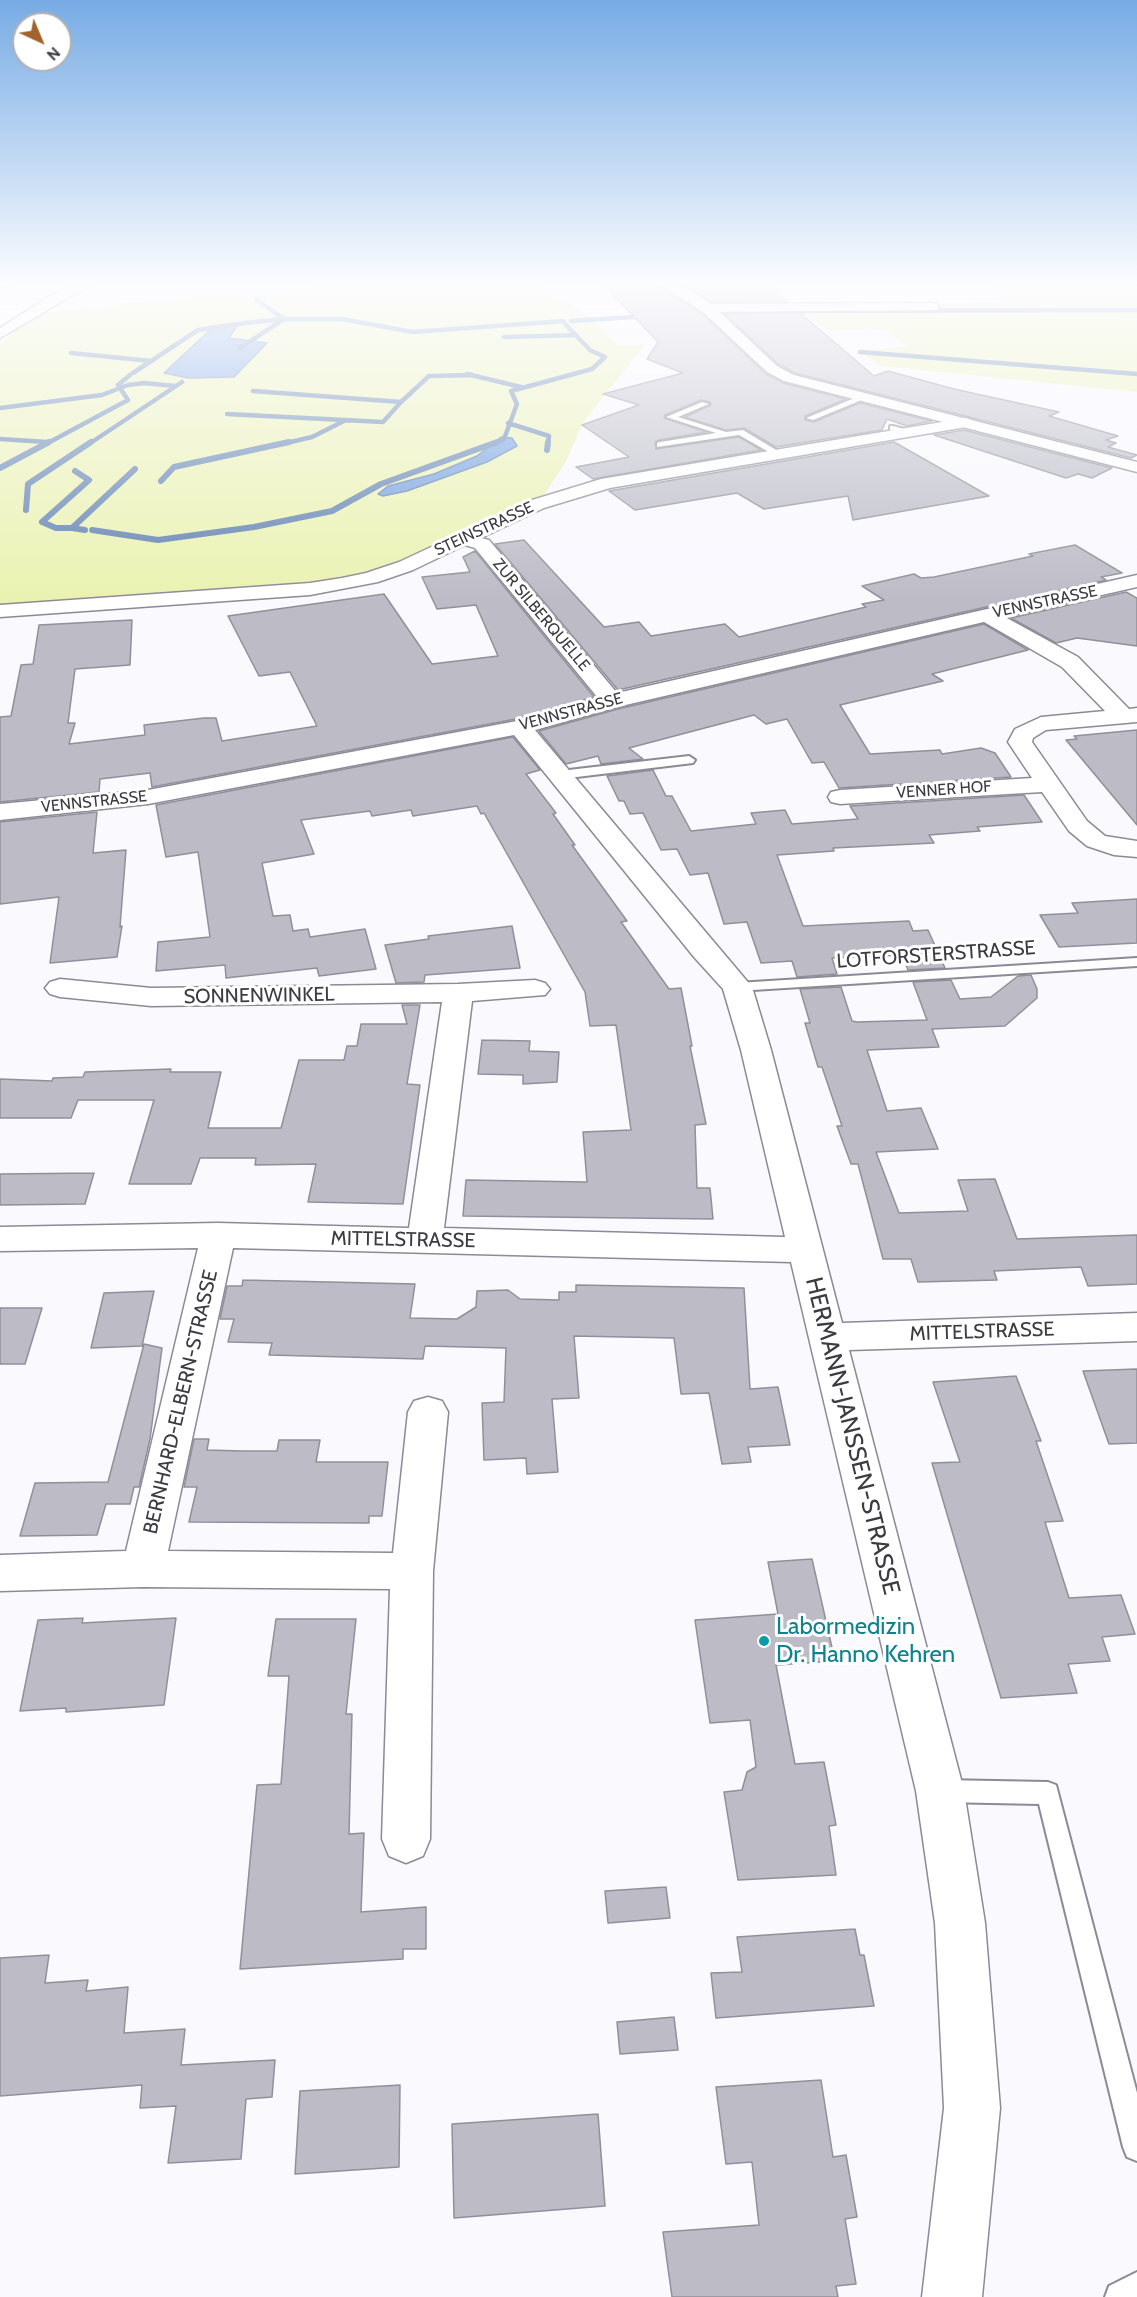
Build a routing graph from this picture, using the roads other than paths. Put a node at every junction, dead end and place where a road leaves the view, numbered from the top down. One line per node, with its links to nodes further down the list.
1 (828, 387): 2 (street)
2 (865, 397): 4 (lane); 5 (street)
3 (705, 404): 6 (lane)
4 (810, 418)
5 (966, 423): 8 (street, STEINSTRASSE); 9 (street)
6 (727, 434): 7 (lane); 8 (lane)
7 (660, 445)
8 (779, 454): 10 (street, STEINSTRASSE)
9 (1137, 467)
10 (463, 538): 12 (street, STEINSTRASSE); 14 (street, ZUR SILBERQUELLE)
11 (1137, 581): 13 (street, VENNSTRASSE)
12 (0, 611)
13 (986, 615): 14 (street, VENNSTRASSE); 15 (street)
14 (612, 700): 16 (street, VENNSTRASSE)
15 (1129, 715): 19 (street)
16 (520, 727): 18 (street, HERMANN-JANSSEN-STRASSE); 21 (street, VENNSTRASSE)
17 (689, 760): 18 (lane)
18 (560, 775): 24 (street, HERMANN-JANSSEN-STRASSE)
19 (1049, 784): 20 (street, VENNER HOF); 22 (street)
20 (840, 797)
21 (0, 812)
22 (1136, 850)
23 (1137, 962): 24 (lane, LOTFORSTERSTRASSE)
24 (737, 987): 31 (street, HERMANN-JANSSEN-STRASSE)
25 (60, 988): 27 (street, SONNENWINKEL)
26 (535, 989): 27 (street, SONNENWINKEL)
27 (458, 993): 30 (street)
28 (218, 1235): 29 (street, MITTELSTRASSE); 30 (street, MITTELSTRASSE); 35 (street, BERNHARD-ELBERN-STRASSE)
29 (0, 1239)
30 (425, 1241): 31 (street, MITTELSTRASSE)
31 (807, 1250): 33 (street, HERMANN-JANSSEN-STRASSE)
32 (1137, 1328): 33 (street, MITTELSTRASSE)
33 (827, 1337): 38 (street, HERMANN-JANSSEN-STRASSE)
34 (428, 1412): 36 (street)
35 (143, 1569): 36 (street); 37 (street)
36 (412, 1571): 39 (street)
37 (0, 1573)
38 (940, 1791): 40 (lane); 42 (street, HERMANN-JANSSEN-STRASSE)
39 (406, 1839)
40 (1137, 2147)
41 (1137, 2287): 43 (lane)
42 (952, 2297)
43 (1120, 2297)

